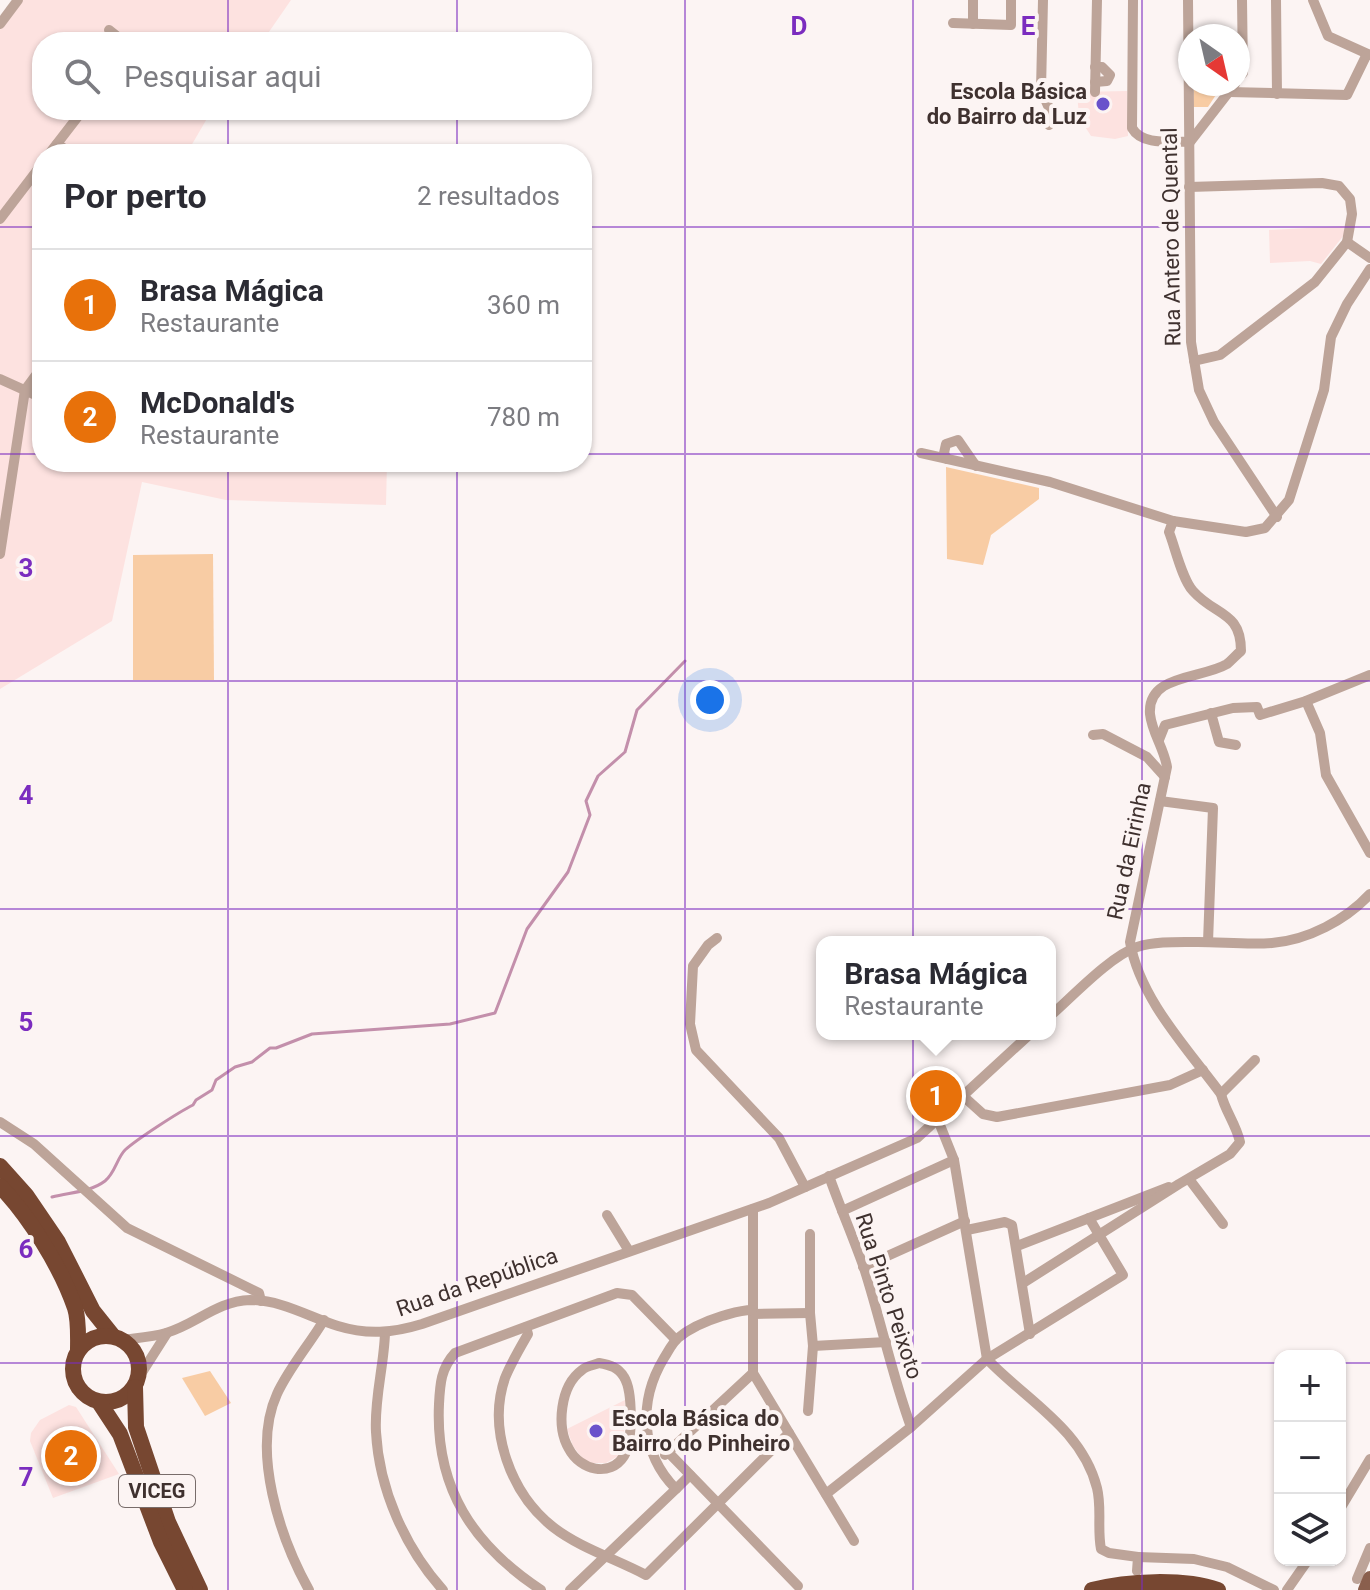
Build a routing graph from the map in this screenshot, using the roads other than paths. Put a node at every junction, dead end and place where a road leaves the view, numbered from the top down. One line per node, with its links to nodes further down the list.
1 (18, 0): 12 (street)
2 (973, 0): 13 (street)
3 (1011, 0): 13 (street)
4 (1043, 0): 25 (street)
5 (1097, 0): 20 (street)
6 (1133, 0): 26 (street)
7 (1188, 0): 14 (street, Rua Antero de Quental)
8 (1242, 0): 15 (street)
9 (1276, 0): 21 (street)
10 (1313, 0): 18 (street)
11 (953, 23): 13 (street)
12 (0, 24)
13 (973, 24)
14 (1188, 24)
15 (1242, 24)
16 (109, 30): 17 (street)
17 (112, 32)
18 (1368, 54): 21 (street)
19 (1250, 86): 21 (street)
20 (1095, 87)
21 (1277, 94)
22 (1189, 96): 26 (street, Rua Antero de Quental)
23 (1225, 96): 26 (street)
24 (75, 120): 27 (street)
25 (1049, 125)
26 (1190, 142): 29 (street, Rua Antero de Quental)
27 (57, 144)
28 (32, 177): 30 (street)
29 (1189, 187): 31 (street); 34 (street, Rua Antero de Quental)
30 (0, 219)
31 (1347, 242): 32 (street); 34 (street)
32 (1370, 258)
33 (1370, 269): 42 (street)
34 (1194, 361): 42 (street, Rua Antero de Quental)
35 (0, 379): 37 (street)
36 (32, 381): 37 (street)
37 (25, 390): 38 (street); 44 (street)
38 (32, 393)
39 (921, 453): 40 (street)
40 (947, 459): 41 (street); 41 (street)
41 (976, 466): 43 (street)
42 (1277, 517): 43 (street)
43 (1173, 521): 49 (street, Rua da Eirinha)
44 (0, 554)
45 (1370, 675): 46 (street)
46 (1306, 701): 47 (street); 53 (street)
47 (1211, 713): 49 (street); 50 (street)
48 (1093, 735): 51 (street)
49 (1159, 740): 51 (street, Rua da Eirinha)
50 (1236, 745)
51 (1165, 777): 52 (street, Rua da Eirinha)
52 (1160, 801): 57 (street); 58 (street, Rua da Eirinha)
53 (1370, 853)
54 (1370, 894): 55 (street)
55 (1365, 904): 57 (street)
56 (717, 938): 72 (street)
57 (1208, 942): 58 (street)
58 (1136, 947): 59 (street); 62 (street, Rua da Eirinha)
59 (1056, 1011)
60 (1024, 1040): 64 (street, Rua da República)
61 (1255, 1060): 63 (street)
62 (1203, 1070): 63 (street, Rua da Eirinha); 64 (street)
63 (1221, 1094): 70 (street, Rua da Eirinha)
64 (963, 1096): 65 (street, Rua da República)
65 (938, 1120): 67 (street); 69 (street, Rua da República)
66 (0, 1122): 85 (street)
67 (954, 1160): 74 (street); 78 (street)
68 (0, 1166): 93 (highway, VICEG)
69 (829, 1176): 72 (street, Rua da República); 74 (street, Rua Pinto Peixoto)
70 (1184, 1181): 76 (street); 77 (street); 80 (street)
71 (0, 1186): 97 (highway, VICEG)
72 (805, 1187): 73 (street, Rua da República)
73 (753, 1209): 82 (street, Rua da República); 86 (street)
74 (842, 1211): 83 (street, Rua Pinto Peixoto)
75 (607, 1215): 82 (street)
76 (1089, 1218): 80 (street); 81 (street)
77 (1223, 1224)
78 (966, 1225): 81 (street); 83 (street); 98 (street)
79 (810, 1234): 87 (street)
80 (1098, 1236): 84 (street); 92 (street)
81 (1017, 1246): 84 (street)
82 (629, 1251): 91 (street, Rua da República)
83 (863, 1267): 95 (street, Rua Pinto Peixoto)
84 (1023, 1283): 92 (street)
85 (261, 1301): 88 (street, Rua da República); 90 (street, Rua da República)
86 (753, 1312): 87 (street); 94 (street); 99 (street)
87 (810, 1313): 96 (street)
88 (324, 1320): 91 (street, Rua da República); 127 (street)
89 (526, 1327): 94 (street); 119 (street); 129 (street)
90 (167, 1333): 93 (street); 100 (street)
91 (385, 1333): 128 (street)
92 (1030, 1334): 98 (street)
93 (118, 1338): 97 (highway); 100 (highway, VICEG)
94 (676, 1340): 101 (street)
95 (886, 1342): 96 (street); 105 (street, Rua Pinto Peixoto)
96 (813, 1346): 104 (street)
97 (78, 1351): 103 (highway, VICEG)
98 (987, 1359): 105 (street); 120 (street)
99 (753, 1373): 106 (street); 109 (street)
100 (137, 1382): 103 (highway); 126 (highway, VICEG)
101 (647, 1398): 102 (street); 107 (street)
102 (630, 1399): 108 (street); 108 (street)
103 (99, 1402): 125 (highway, VICEG)
104 (808, 1411)
105 (911, 1427): 114 (street)
106 (789, 1433): 114 (street); 116 (street)
107 (646, 1435): 108 (street); 111 (street)
108 (630, 1437)
109 (668, 1452): 111 (street); 112 (street)
110 (1370, 1459): 115 (street)
111 (656, 1464): 113 (street)
112 (690, 1475): 113 (street); 116 (street)
113 (676, 1489): 119 (street)
114 (826, 1494): 117 (street)
115 (1346, 1499)
116 (719, 1504): 119 (street); 124 (street)
117 (854, 1541)
118 (1370, 1548): 123 (street)
119 (607, 1555): 130 (street)
120 (1138, 1557): 122 (street); 133 (street)
121 (1304, 1566): 134 (street)
122 (1137, 1571)
123 (1364, 1582)
124 (798, 1586)
125 (185, 1590)
126 (200, 1590)
127 (309, 1590)
128 (443, 1590)
129 (541, 1590)
130 (570, 1590)
131 (1092, 1590): 132 (highway)
132 (1218, 1590)
133 (1274, 1590)
134 (1287, 1590)

